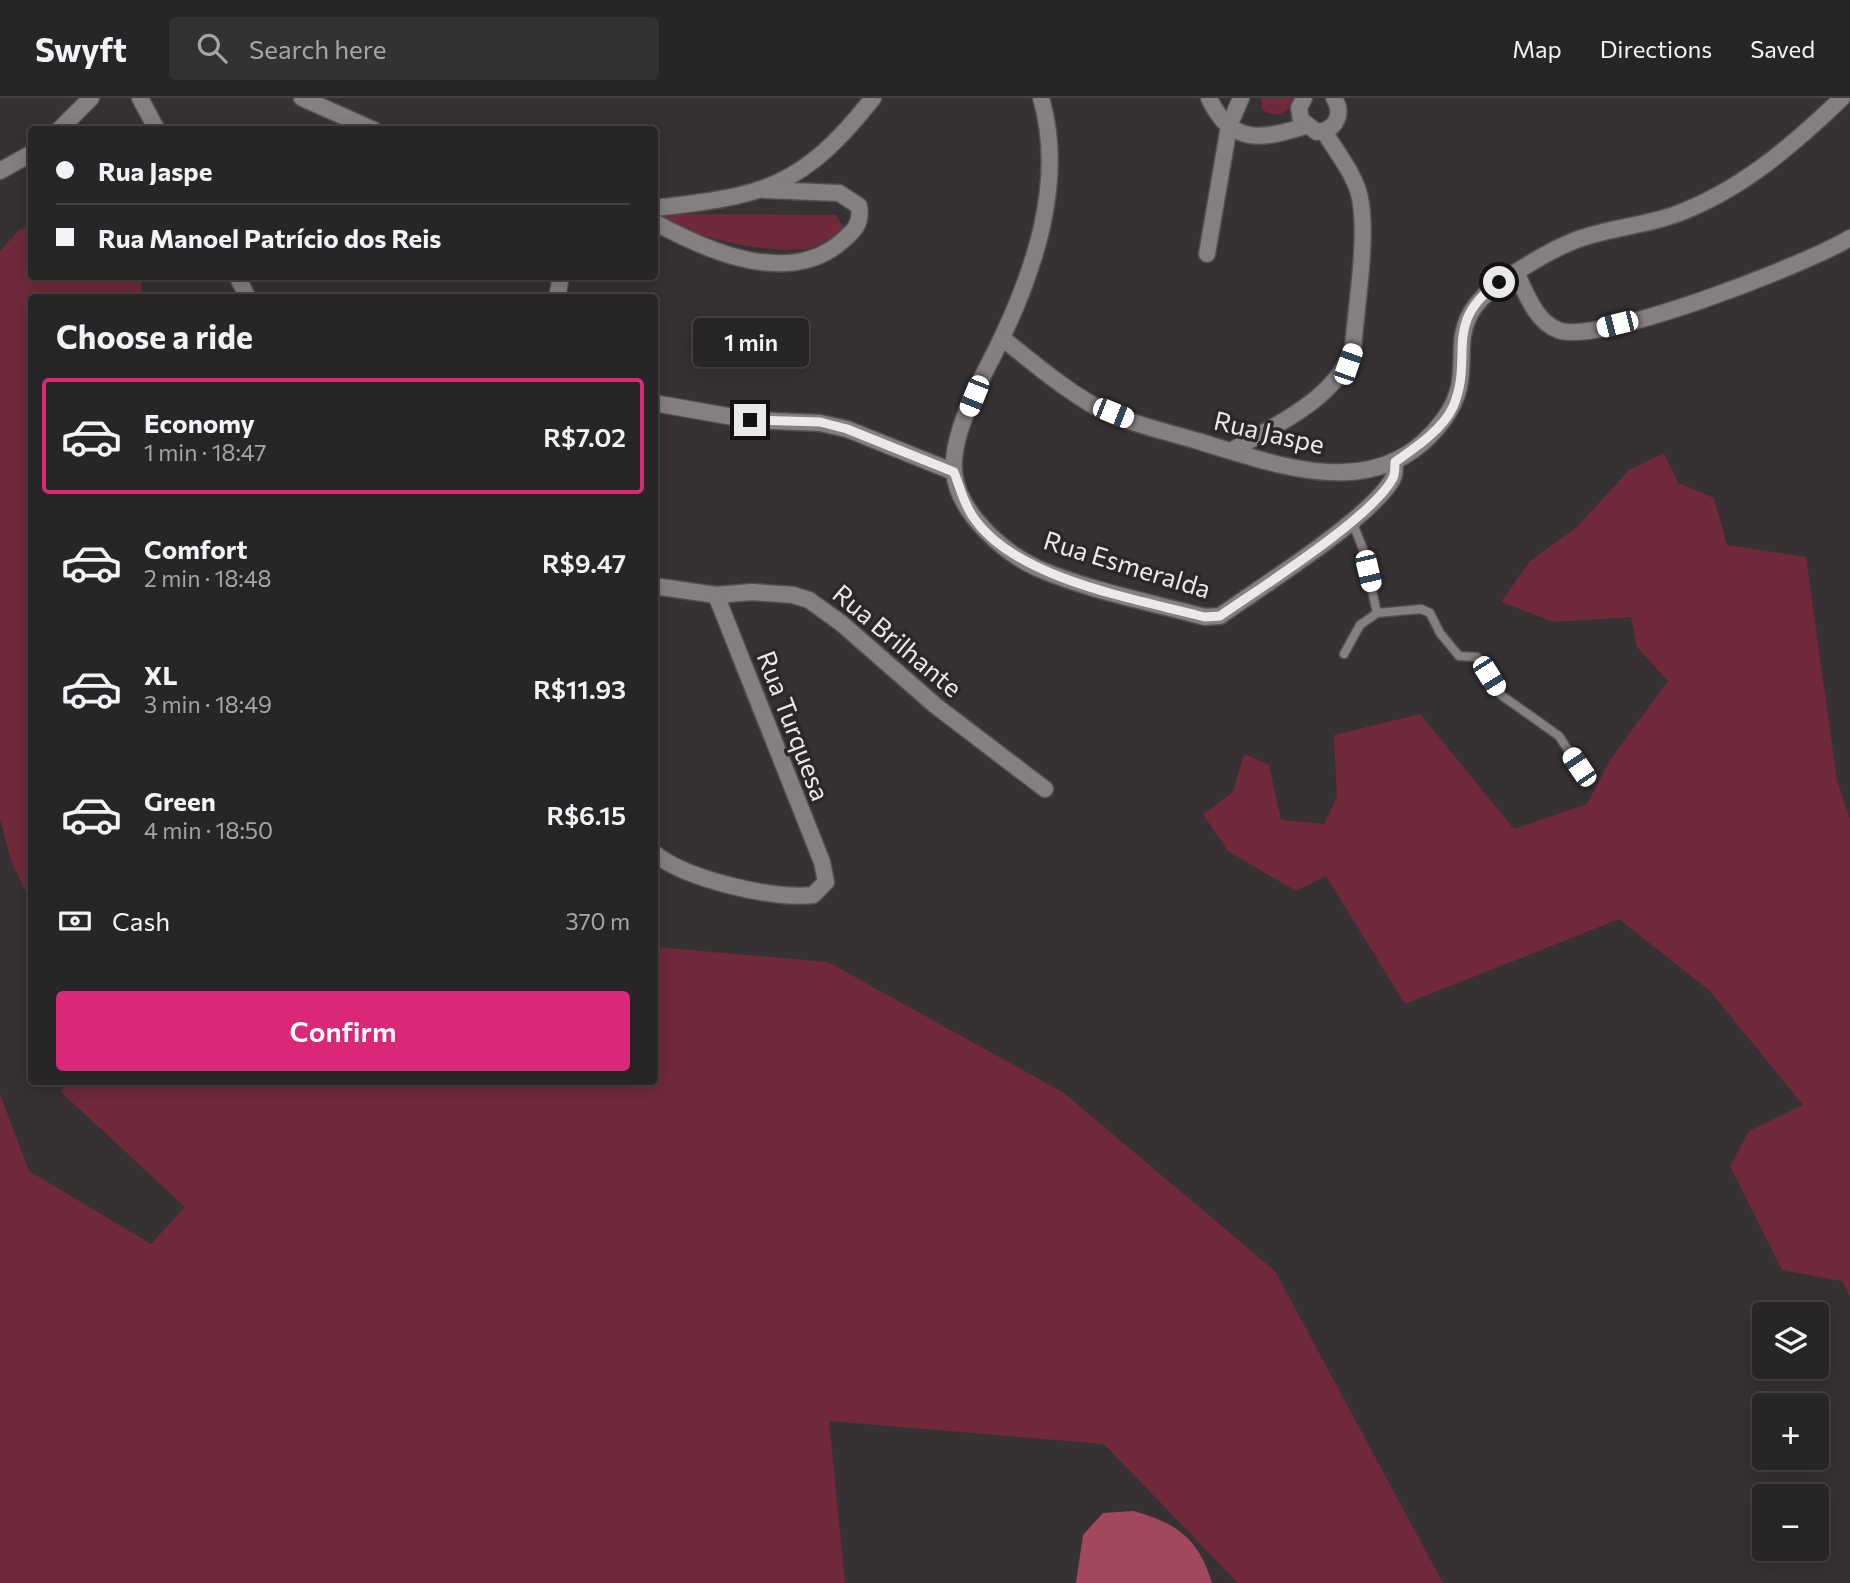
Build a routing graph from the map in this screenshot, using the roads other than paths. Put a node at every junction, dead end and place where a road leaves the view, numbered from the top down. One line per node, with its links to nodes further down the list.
1 (91, 98): 11 (street)
2 (140, 98): 12 (street)
3 (302, 98): 13 (street)
4 (873, 98): 19 (street)
5 (1041, 98): 25 (street)
6 (1209, 98): 14 (street)
7 (1241, 98): 14 (street)
8 (1304, 98): 15 (street)
9 (1336, 98): 16 (street)
10 (1842, 98): 24 (street, Rua Jaspe)
11 (64, 126)
12 (155, 126)
13 (365, 126)
14 (1229, 126): 15 (street); 23 (street)
15 (1305, 126): 16 (street)
16 (1324, 131): 27 (street)
17 (28, 155): 18 (street)
18 (0, 171)
19 (765, 190): 20 (street); 21 (street)
20 (658, 208)
21 (658, 224)
22 (1850, 238): 24 (street)
23 (1207, 254)
24 (1516, 272): 28 (street, Rua Jaspe)
25 (1002, 338): 27 (street, Rua Jaspe); 29 (street)
26 (658, 404): 29 (street)
27 (1231, 451): 28 (street, Rua Jaspe)
28 (1395, 462): 30 (street, Rua Esmeralda)
29 (954, 472): 30 (street, Rua Esmeralda)
30 (1352, 521): 33 (lane)
31 (658, 587): 32 (street, Rua Brilhante)
32 (716, 595): 36 (street, Rua Brilhante); 37 (street, Rua Turquesa)
33 (1377, 613): 34 (lane); 35 (lane)
34 (1344, 654)
35 (1579, 767)
36 (1045, 789)
37 (658, 855)

